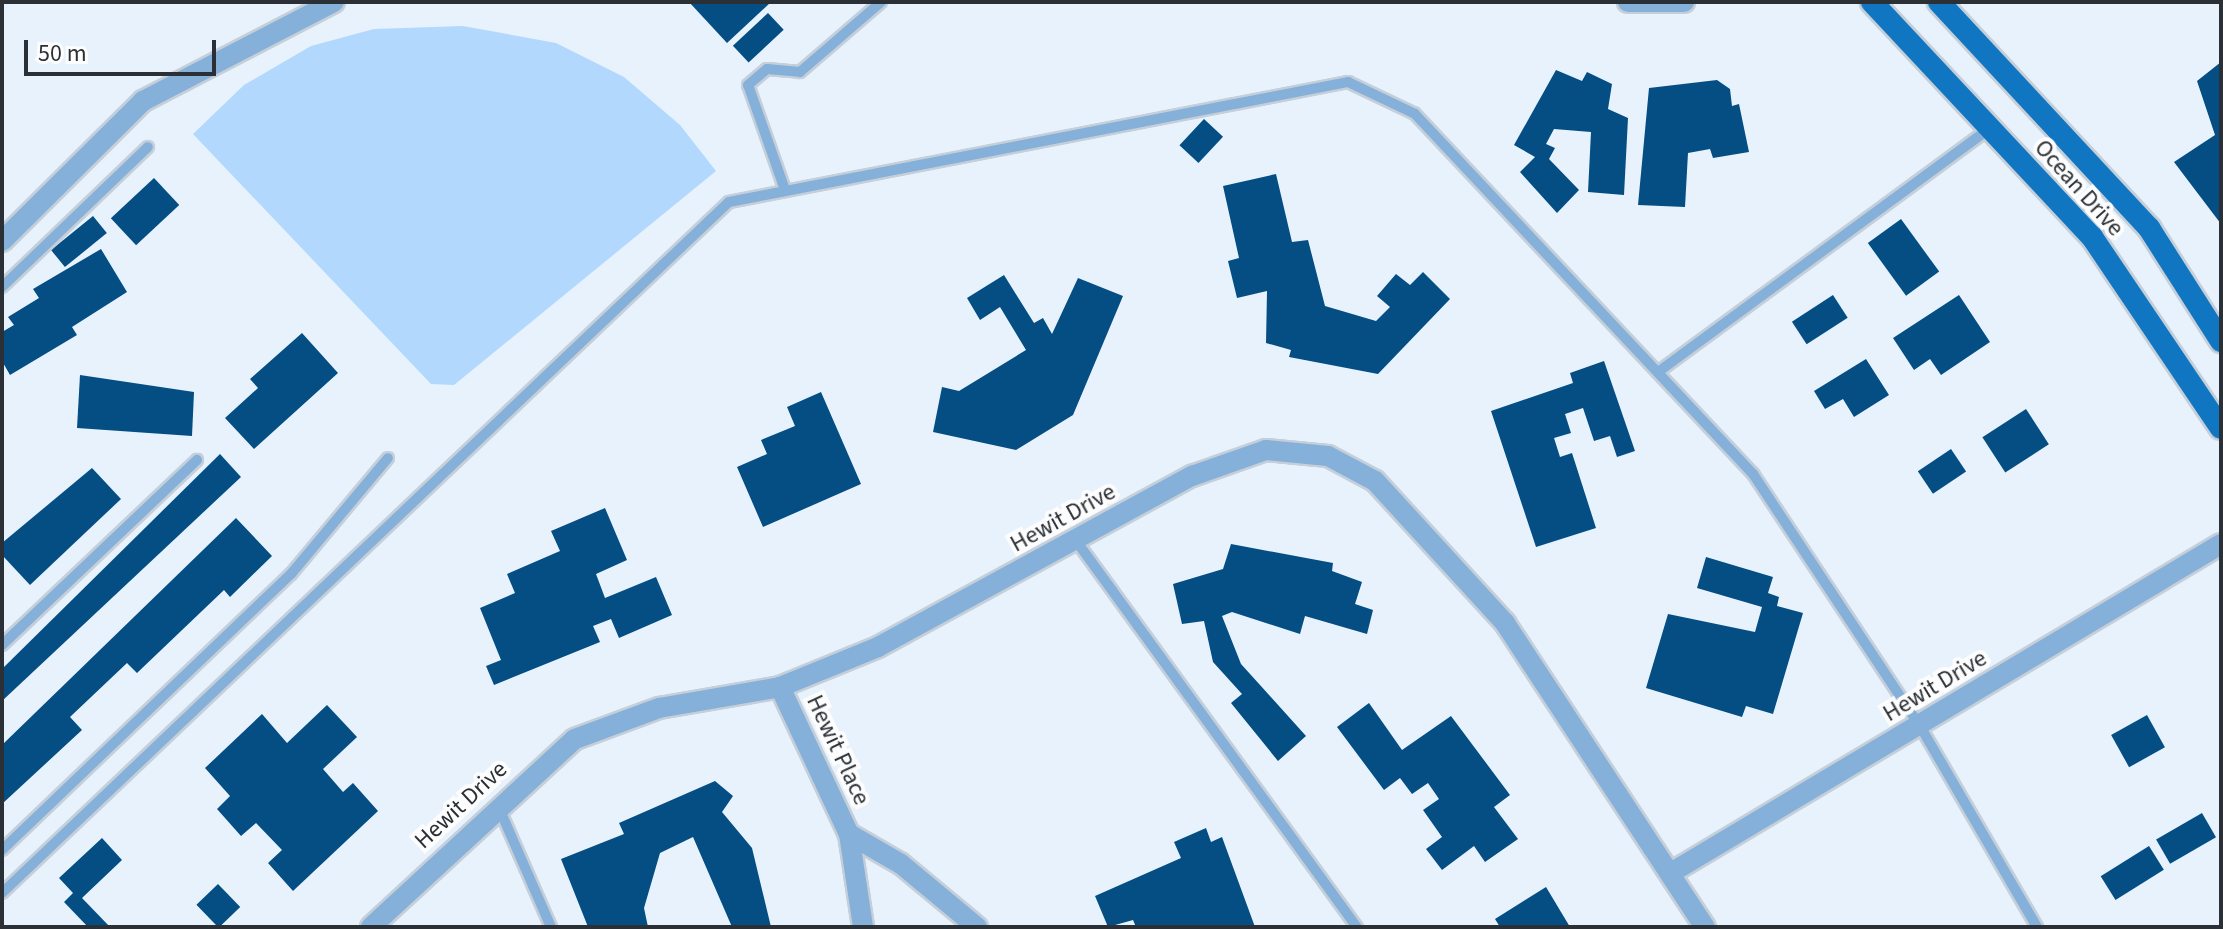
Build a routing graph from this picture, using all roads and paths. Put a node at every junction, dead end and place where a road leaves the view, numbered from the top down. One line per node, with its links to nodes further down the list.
1 (334, 2): 10 (street)
2 (881, 2): 9 (lane)
3 (1628, 2): 4 (street)
4 (1684, 2)
5 (1872, 2): 7 (main road, Ocean Drive)
6 (1939, 2): 12 (main road, Ocean Drive)
7 (1990, 128): 13 (lane); 14 (main road, Ocean Drive)
8 (148, 147): 11 (lane)
9 (784, 187): 13 (lane); 26 (lane)
10 (2, 241)
11 (2, 287)
12 (2221, 341)
13 (1658, 372): 21 (lane)
14 (2221, 428)
15 (388, 458): 24 (lane)
16 (197, 460): 19 (lane)
17 (1077, 542): 20 (street, Hewit Drive); 25 (street, Hewit Drive); 31 (lane)
18 (2221, 544): 21 (street, Hewit Drive)
19 (2, 645)
20 (780, 687): 22 (street, Hewit Drive); 23 (street, Hewit Place)
21 (1920, 726): 25 (street, Hewit Drive); 33 (lane)
22 (497, 803): 27 (street, Hewit Drive); 28 (lane)
23 (849, 834): 29 (street, Hewit Place); 30 (street, Hewit Place)
24 (2, 850)
25 (1674, 871): 32 (street, Hewit Drive)
26 (2, 893)
27 (371, 927)
28 (551, 927)
29 (863, 927)
30 (977, 927)
31 (1357, 927)
32 (1705, 927)
33 (2037, 927)

